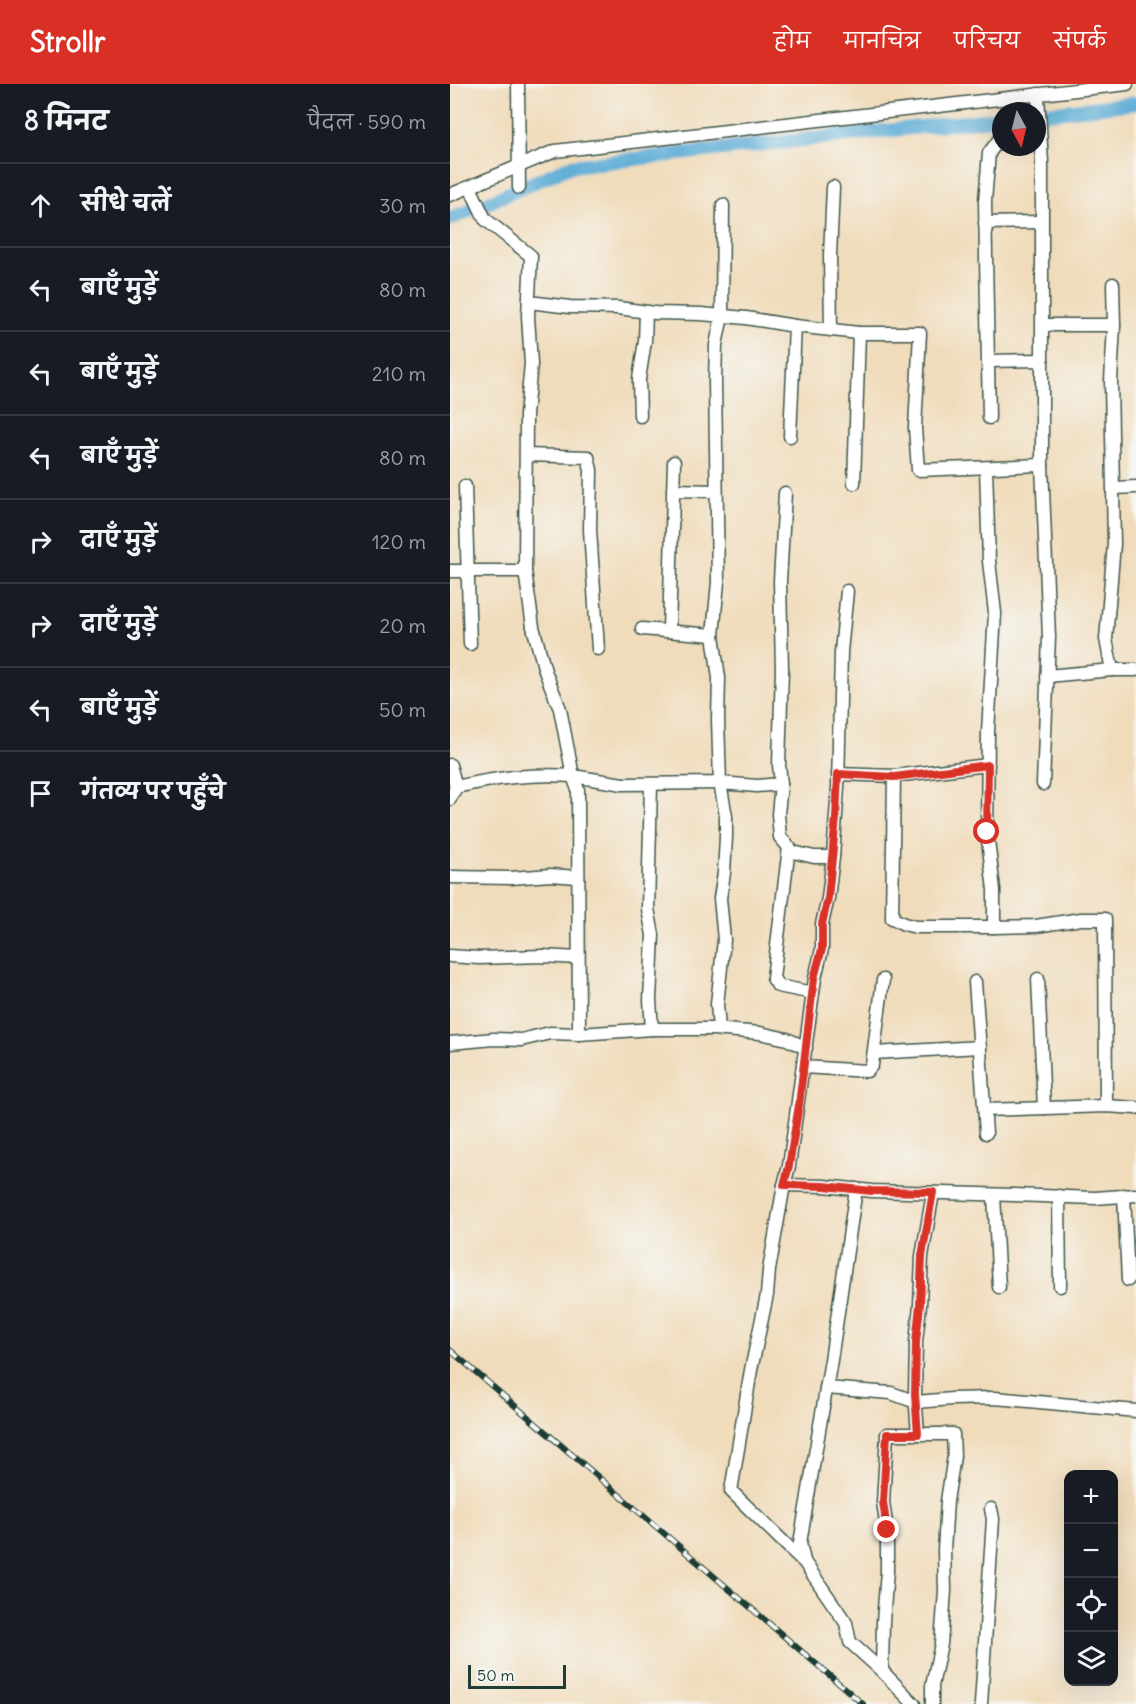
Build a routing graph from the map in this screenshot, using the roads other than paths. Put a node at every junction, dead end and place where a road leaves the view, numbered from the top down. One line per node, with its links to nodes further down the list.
1 (518, 84): 7 (street)
2 (1127, 84): 3 (street)
3 (1038, 95): 4 (street); 7 (street)
4 (1038, 102)
5 (992, 148): 14 (street)
6 (1041, 156): 13 (street)
7 (519, 166): 9 (street); 10 (street)
8 (833, 187): 22 (street)
9 (470, 188): 11 (street); 16 (street)
10 (519, 188)
11 (450, 195)
12 (723, 204): 18 (street)
13 (1041, 222): 14 (street); 19 (street)
14 (985, 223): 25 (street)
15 (1113, 284): 20 (street)
16 (529, 302): 17 (street); 29 (street)
17 (646, 312): 18 (street); 26 (street)
18 (722, 315): 21 (street); 38 (street)
19 (1042, 325): 20 (street); 24 (street)
20 (1114, 325): 36 (street)
21 (795, 326): 22 (street); 28 (street)
22 (831, 330): 23 (street)
23 (859, 333): 32 (street); 33 (street)
24 (1042, 360): 25 (street); 31 (street)
25 (989, 361): 27 (street)
26 (640, 416)
27 (989, 418)
28 (790, 436)
29 (527, 455): 42 (street); 48 (street)
30 (674, 462): 37 (street)
31 (1042, 465): 32 (street); 51 (street)
32 (986, 468): 53 (street)
33 (854, 483)
34 (465, 486): 41 (street)
35 (1136, 487): 36 (street)
36 (1114, 488): 49 (street)
37 (673, 490): 38 (street); 45 (street)
38 (716, 491): 46 (street)
39 (785, 494): 58 (street)
40 (450, 571): 41 (street)
41 (467, 571): 42 (street); 47 (street)
42 (525, 572): 55 (street)
43 (847, 591): 54 (street)
44 (642, 629): 45 (street)
45 (669, 631): 46 (street)
46 (713, 635): 57 (street)
47 (470, 644)
48 (598, 649)
49 (1112, 670): 50 (street); 51 (street)
50 (1136, 670)
51 (1047, 676): 59 (street)
52 (450, 765): 61 (street)
53 (988, 765): 56 (street); 66 (street)
54 (838, 774): 56 (street); 63 (street)
55 (573, 776): 60 (street); 61 (street); 65 (street)
56 (894, 777): 66 (street)
57 (720, 783): 58 (street); 60 (street); 74 (street)
58 (781, 784): 62 (street)
59 (1043, 784)
60 (651, 785): 73 (street)
61 (453, 793)
62 (789, 847): 63 (street); 72 (street)
63 (833, 857): 72 (street)
64 (450, 877): 65 (street)
65 (578, 877): 68 (street)
66 (994, 927): 81 (street)
67 (450, 956): 68 (street)
68 (578, 958): 75 (street)
69 (1038, 979): 82 (street)
70 (883, 980): 79 (street)
71 (975, 982): 77 (street)
72 (813, 993): 78 (street)
73 (652, 1029): 74 (street); 75 (street)
74 (719, 1029): 78 (street)
75 (579, 1034): 76 (street)
76 (450, 1043)
77 (980, 1047): 79 (street); 84 (street)
78 (806, 1048): 80 (street)
79 (874, 1053): 80 (street)
80 (803, 1067): 86 (street)
81 (1106, 1106): 82 (street); 83 (street)
82 (1044, 1108): 84 (street)
83 (1136, 1108)
84 (986, 1110): 85 (street)
85 (986, 1132)
86 (784, 1185): 87 (street); 100 (street)
87 (856, 1190): 88 (street); 95 (street)
88 (933, 1192): 89 (street); 96 (street)
89 (994, 1195): 91 (street); 94 (street)
90 (1130, 1195): 91 (street); 92 (street)
91 (1059, 1197): 93 (street)
92 (1128, 1280)
93 (1060, 1286)
94 (999, 1287)
95 (826, 1388): 96 (street); 100 (street)
96 (916, 1402): 97 (street); 98 (street)
97 (1136, 1411)
98 (918, 1434): 101 (street); 103 (street)
99 (990, 1509): 104 (street)
100 (805, 1563): 101 (street)
101 (882, 1671): 102 (street)
102 (914, 1704)
103 (932, 1704)
104 (981, 1704)

